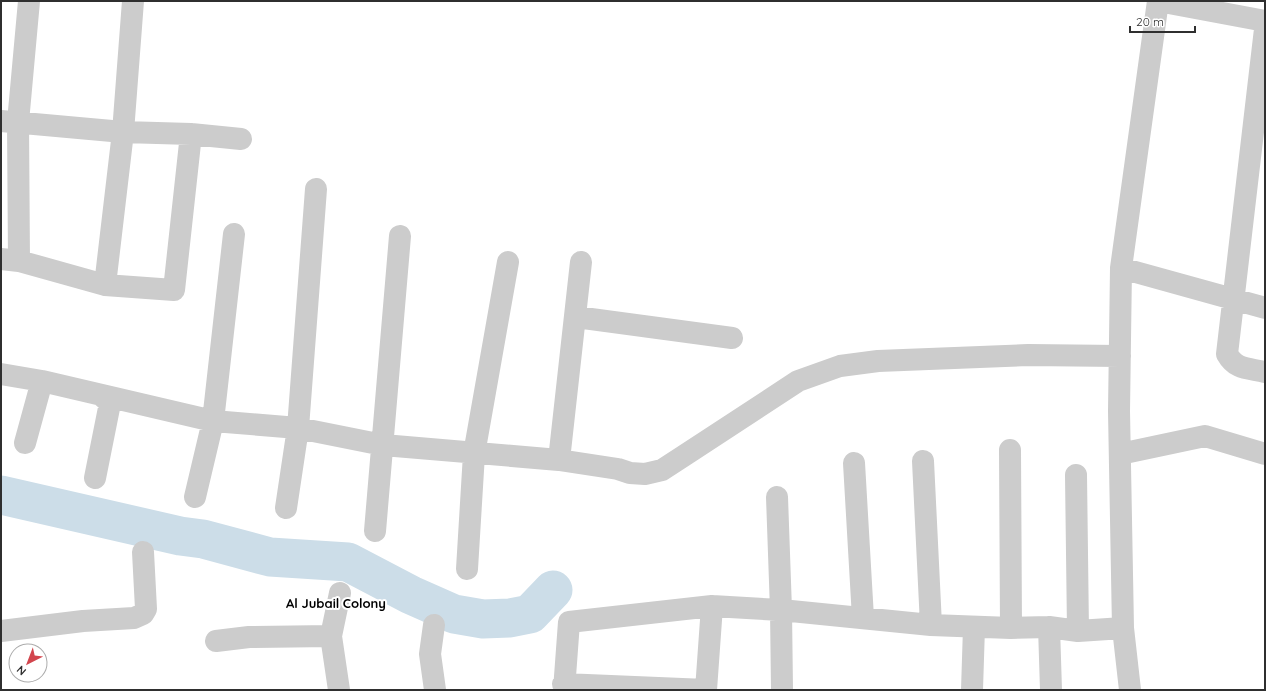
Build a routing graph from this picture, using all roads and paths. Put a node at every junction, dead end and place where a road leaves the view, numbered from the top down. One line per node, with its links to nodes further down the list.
1 (29, 1): 6 (street)
2 (133, 1): 7 (street)
3 (1158, 1): 4 (street); 16 (street)
4 (1265, 21)
5 (1265, 29): 18 (street)
6 (10, 122): 7 (street); 13 (street)
7 (123, 132): 8 (street); 17 (street)
8 (191, 134): 9 (street); 17 (street)
9 (241, 139)
10 (316, 189): 28 (street)
11 (234, 234): 27 (street)
12 (400, 236): 30 (street)
13 (10, 260): 17 (street)
14 (508, 262): 32 (street)
15 (581, 262): 20 (street)
16 (1121, 268): 18 (street); 22 (street)
17 (105, 285)
18 (1232, 297): 19 (street); 23 (street)
19 (1265, 308)
20 (576, 317): 21 (street); 35 (street)
21 (732, 338)
22 (1120, 356): 33 (street); 35 (street)
23 (1265, 372)
24 (1, 374): 25 (street)
25 (42, 382): 26 (street); 29 (street)
26 (102, 396): 27 (street); 39 (street)
27 (213, 421): 28 (street); 41 (street)
28 (298, 428): 30 (street); 42 (street)
29 (25, 444)
30 (383, 445): 32 (street); 43 (street)
31 (1010, 450): 54 (street)
32 (474, 454): 35 (street); 45 (street)
33 (1120, 454): 34 (street); 55 (street)
34 (1265, 454)
35 (559, 460)
36 (922, 461): 51 (street)
37 (854, 463): 49 (street)
38 (1076, 475): 57 (street)
39 (95, 478)
40 (777, 496): 48 (street)
41 (195, 497)
42 (286, 508)
43 (376, 531)
44 (143, 552): 56 (street)
45 (467, 569)
46 (340, 593): 58 (street)
47 (712, 606): 48 (street); 60 (street); 63 (street)
48 (781, 610): 49 (street); 64 (street)
49 (863, 618): 51 (street)
50 (434, 625): 62 (street)
51 (931, 625): 52 (street)
52 (974, 627): 54 (street); 65 (street)
53 (1049, 627): 54 (street); 57 (street); 66 (street)
54 (1011, 628)
55 (1123, 628): 57 (street); 67 (street)
56 (1, 631)
57 (1078, 631)
58 (332, 636): 59 (street); 61 (street)
59 (216, 641)
60 (564, 687): 63 (street)
61 (339, 690)
62 (435, 690)
63 (706, 690)
64 (782, 690)
65 (972, 690)
66 (1051, 690)
67 (1130, 690)

